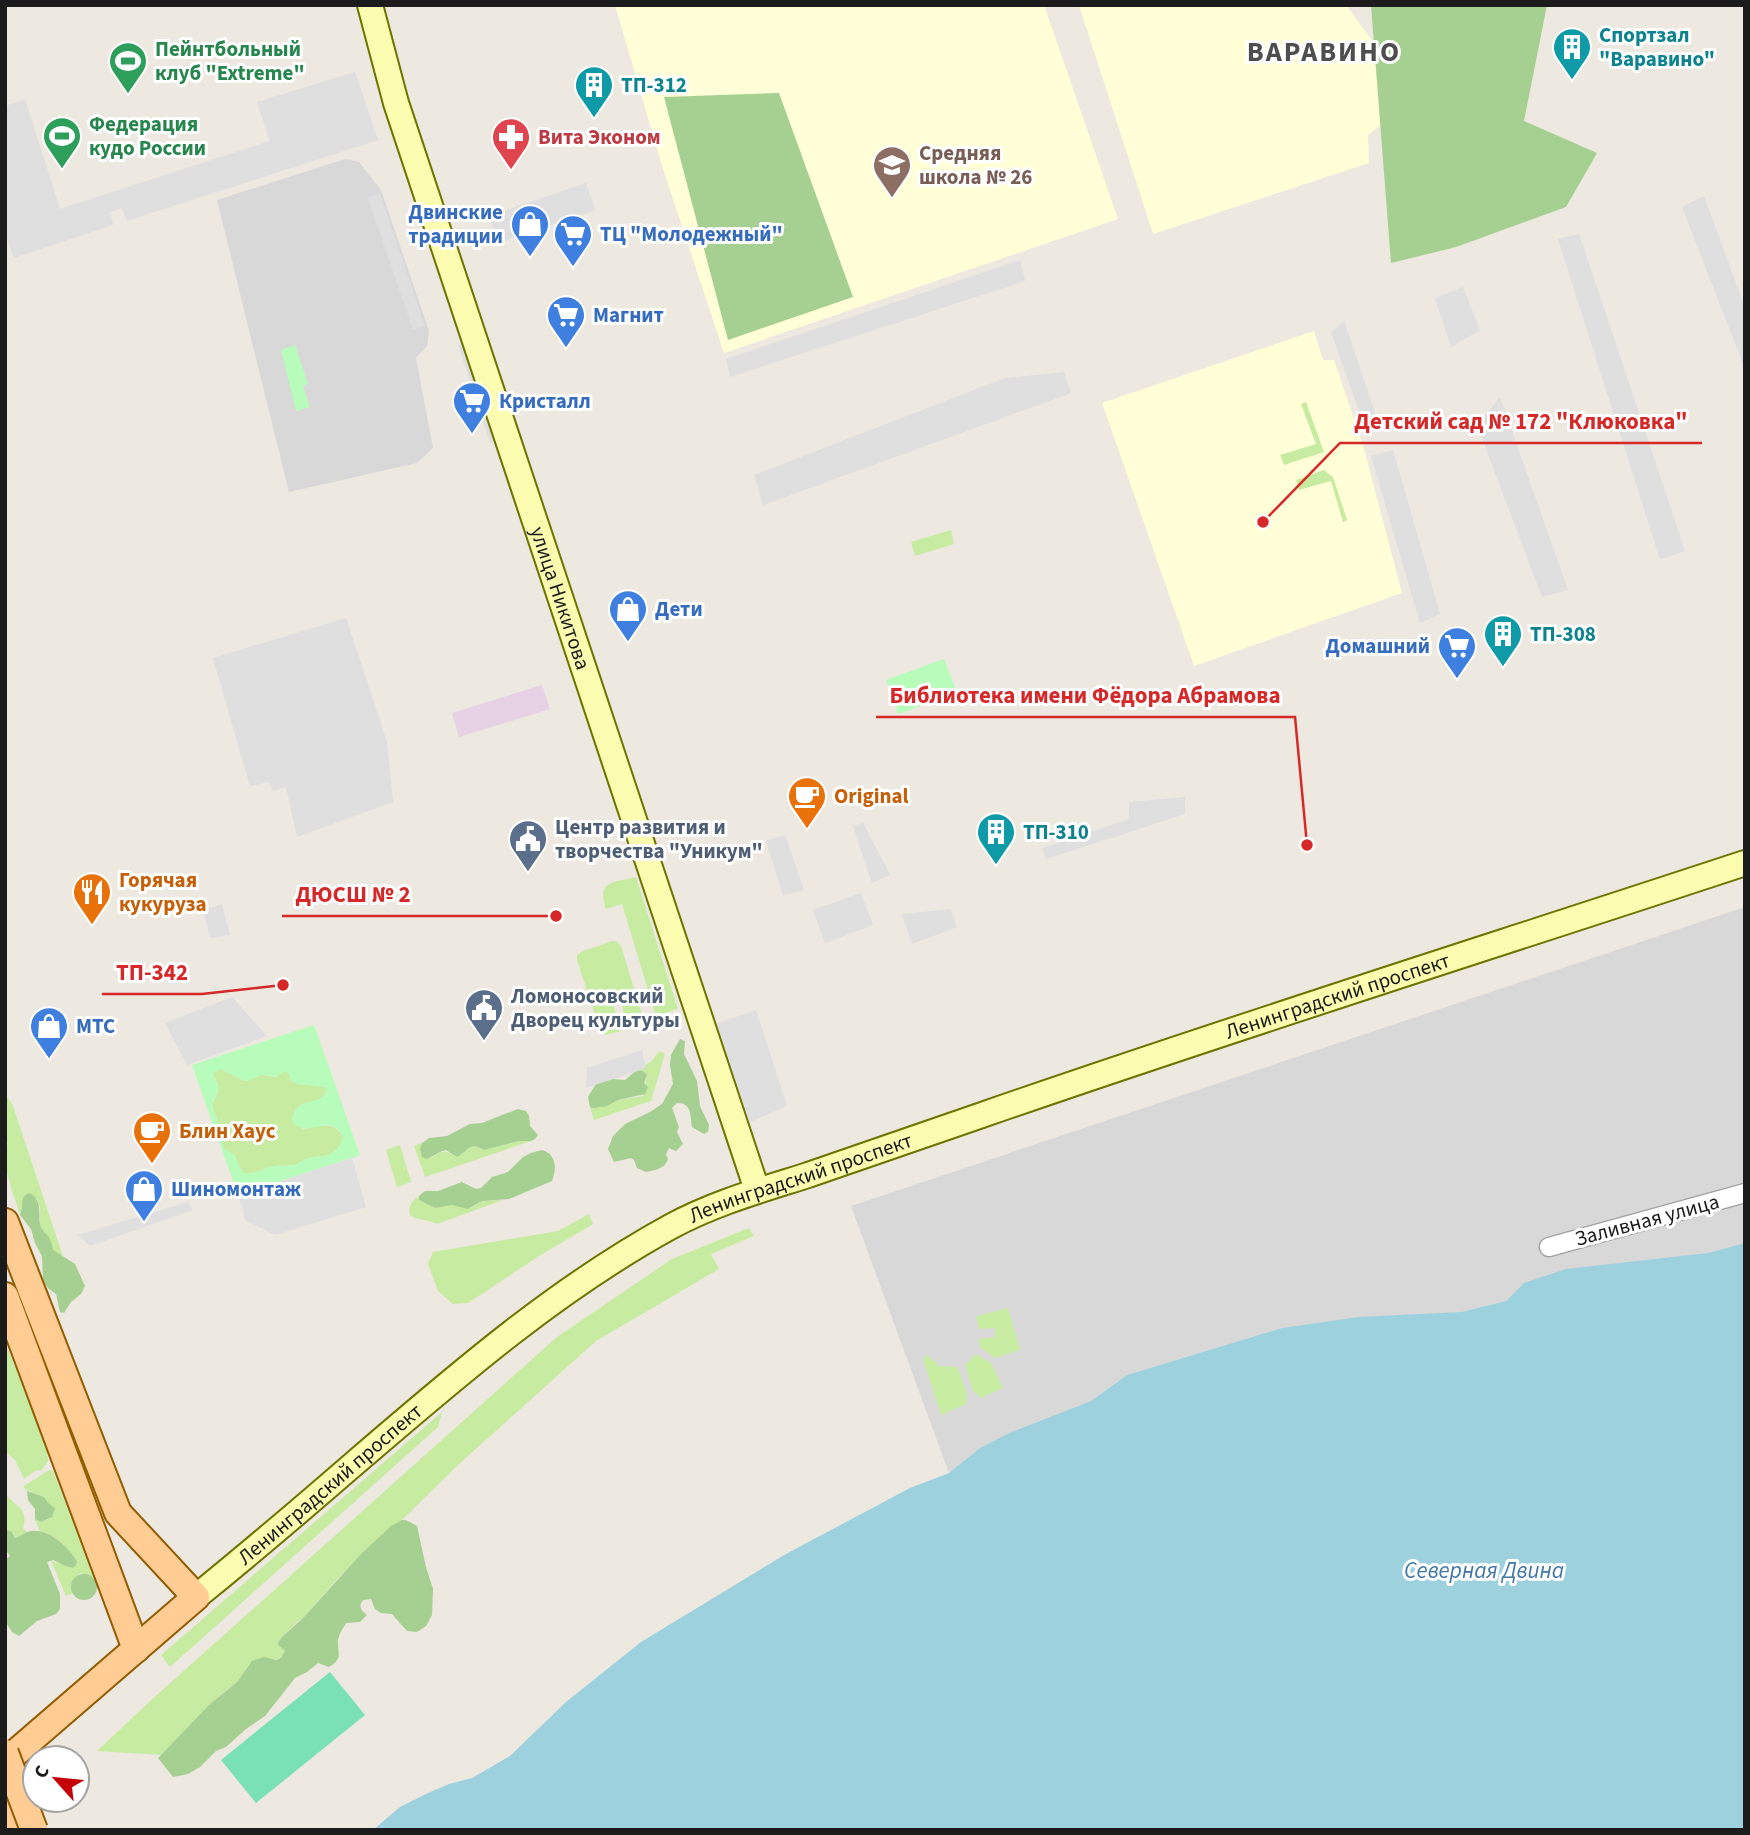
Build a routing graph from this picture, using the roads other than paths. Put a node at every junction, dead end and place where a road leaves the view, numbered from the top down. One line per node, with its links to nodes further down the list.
1 (370, 5): 3 (main road, улица Никитова)
2 (1745, 863): 3 (main road, Ленинградский проспект)
3 (757, 1190): 8 (main road, Ленинградский проспект)
4 (1745, 1193): 6 (street, Заливная улица)
5 (5, 1222): 8 (main road)
6 (1549, 1247)
7 (5, 1296): 9 (main road)
8 (196, 1597): 9 (main road, Ленинградский проспект)
9 (136, 1648): 11 (main road, Ленинградский проспект)
10 (5, 1752): 14 (main road, bridge)
11 (5, 1762)
12 (5, 1812): 13 (main road)
13 (12, 1830)
14 (34, 1830)

